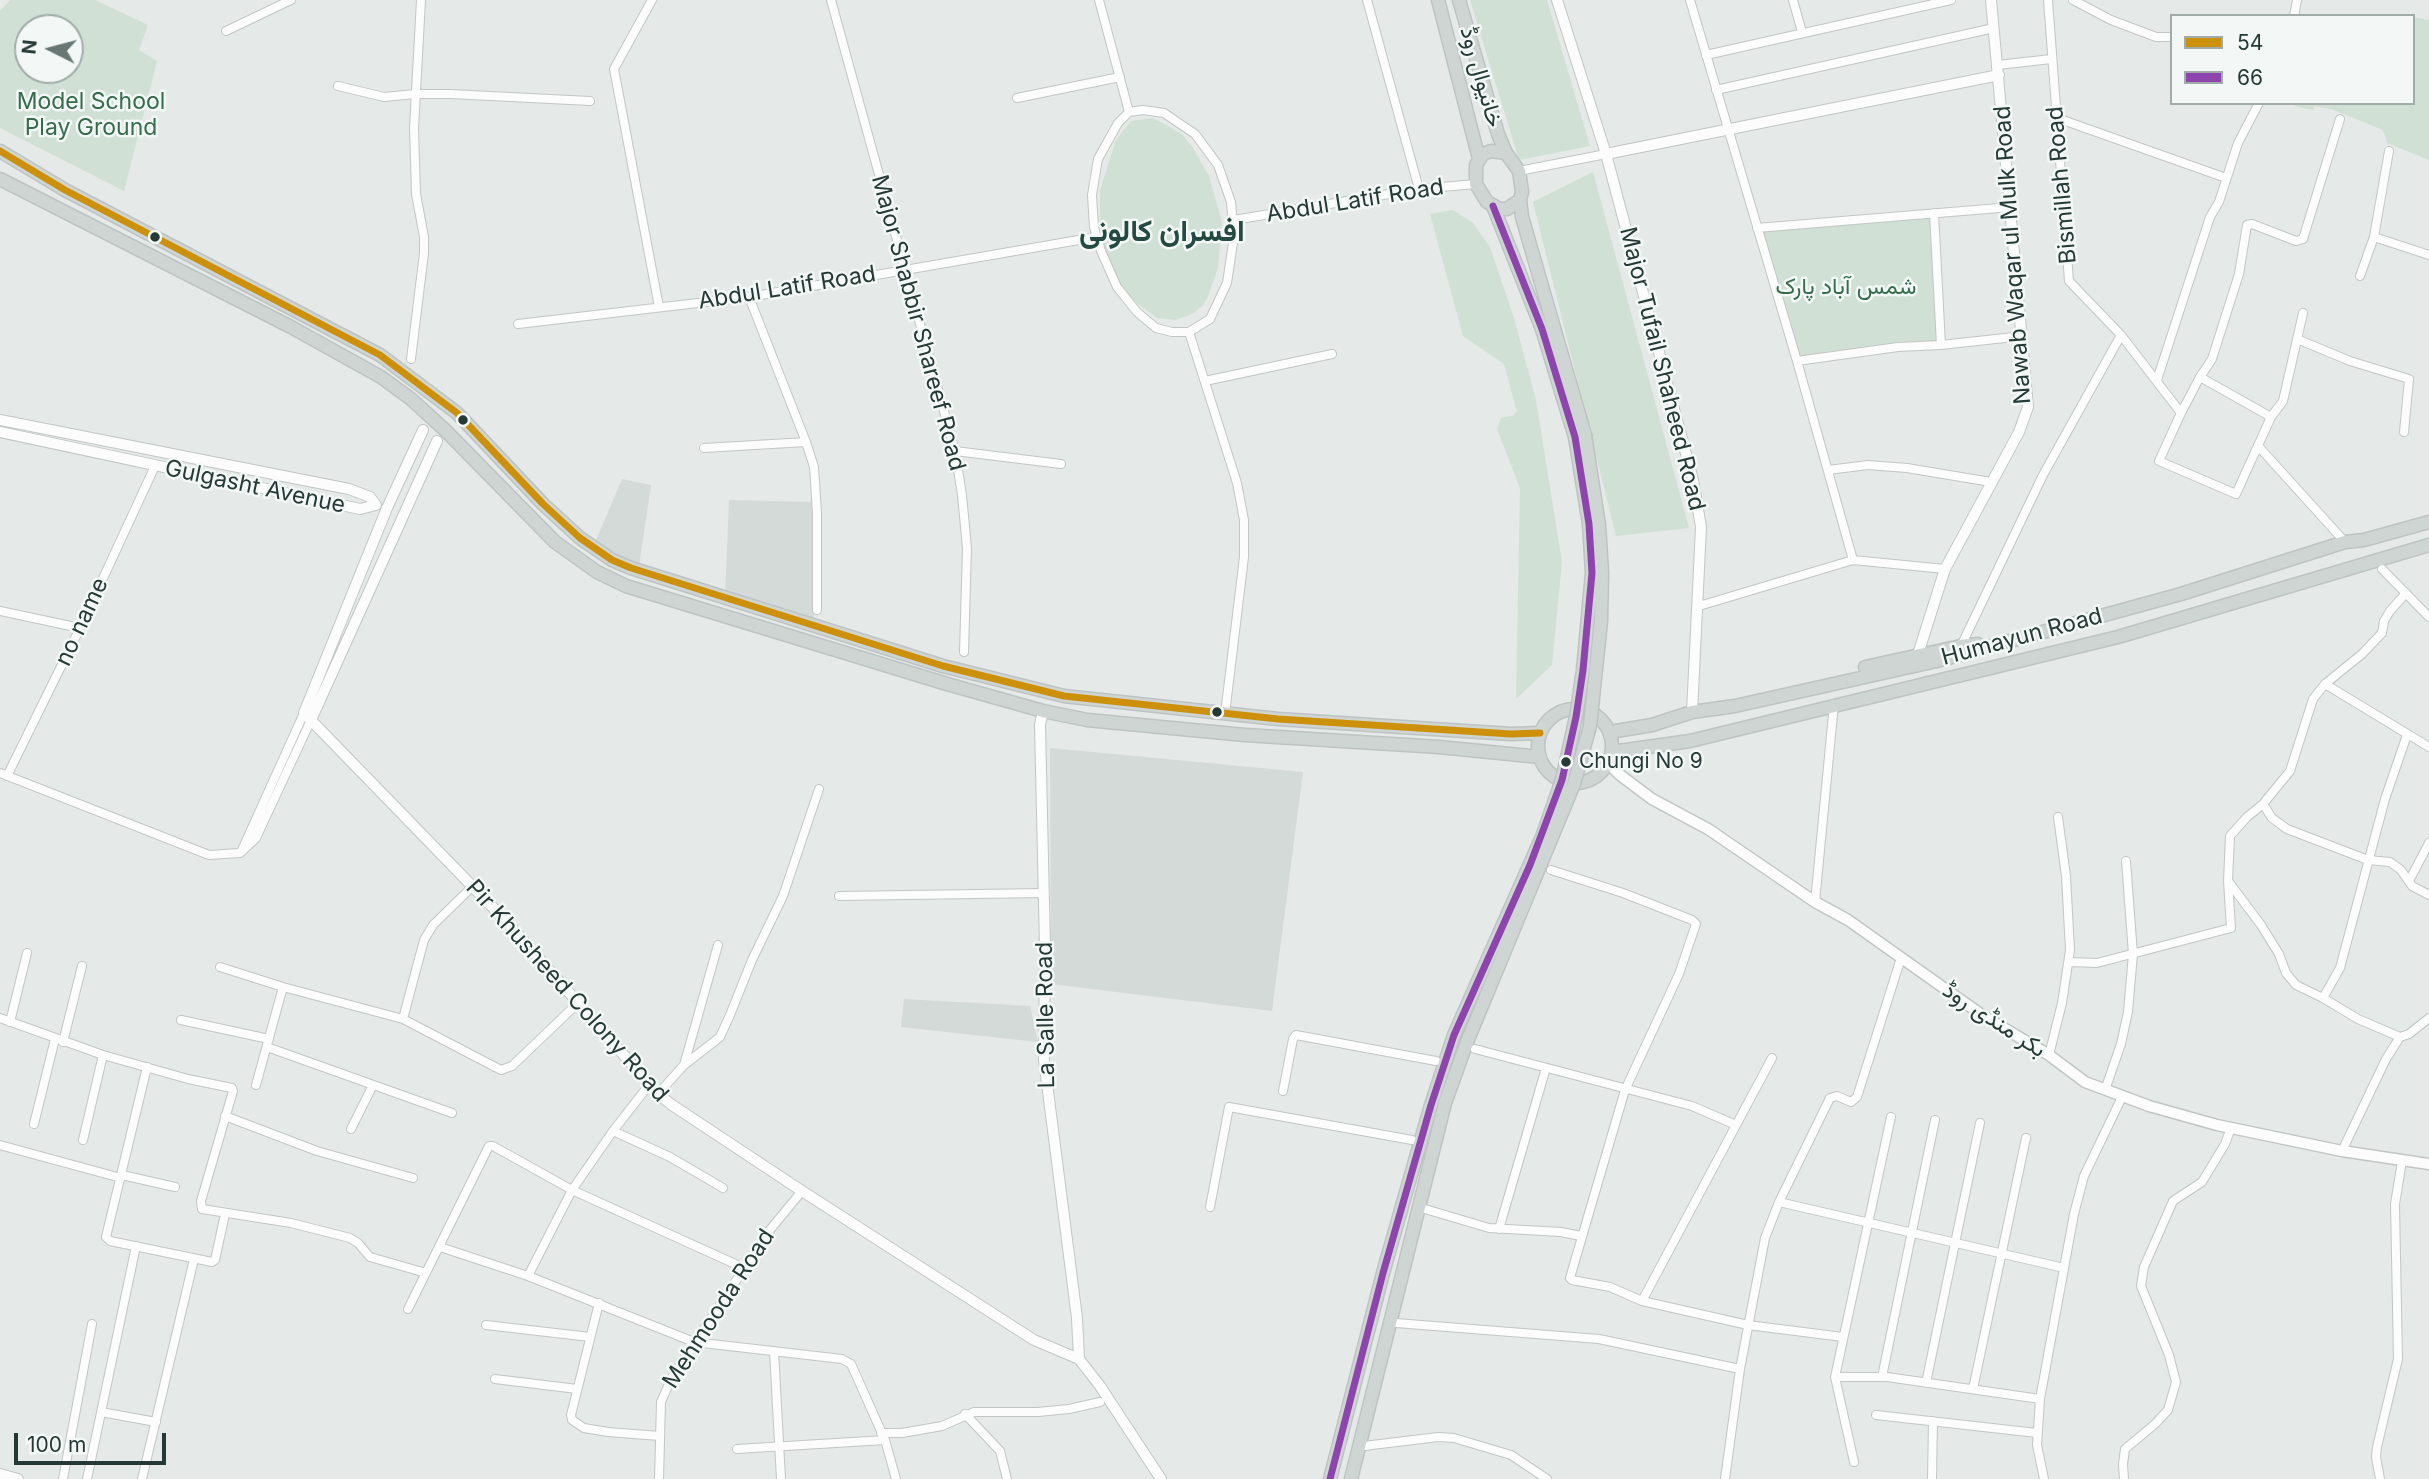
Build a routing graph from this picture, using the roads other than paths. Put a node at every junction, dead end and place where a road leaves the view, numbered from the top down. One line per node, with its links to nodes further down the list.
1 (291, 0): 17 (street)
2 (421, 0): 30 (street)
3 (652, 0): 60 (street)
4 (831, 0): 57 (street, Major Shabbir Shareef Road)
5 (1098, 0): 27 (street)
6 (1367, 0): 47 (street)
7 (1438, 0): 23 (main road)
8 (1459, 0): 22 (main road, خانیوال روڈ)
9 (1557, 0): 41 (street, Major Tufail Shaheed Road)
10 (1690, 0): 24 (street)
11 (1793, 0): 20 (street)
12 (1951, 0): 16 (street)
13 (1991, 0): 18 (street, Nawab Waqar ul Mulk Road)
14 (2048, 0): 25 (street, Bismillah Road)
15 (2073, 0): 21 (street)
16 (1919, 3): 20 (street)
17 (270, 5): 19 (street)
18 (1994, 28): 26 (street, Nawab Waqar ul Mulk Road); 29 (street)
19 (226, 31)
20 (1802, 32): 24 (street)
21 (2170, 37)
22 (1471, 43): 23 (main road); 40 (main road, خانیوال روڈ)
23 (1450, 48): 42 (main road)
24 (1706, 55): 29 (street)
25 (2051, 59): 26 (street); 35 (street, Bismillah Road)
26 (1998, 70): 37 (street); 50 (street, Nawab Waqar ul Mulk Road)
27 (1120, 77): 31 (street); 34 (street)
28 (338, 86): 30 (street)
29 (1716, 90): 37 (street)
30 (415, 94): 32 (street); 69 (street)
31 (1017, 98)
32 (590, 101)
33 (2258, 105): 44 (street)
34 (1129, 113): 52 (street); 54 (street)
35 (2057, 118): 44 (street); 64 (street, Bismillah Road)
36 (2340, 119): 71 (street)
37 (1728, 130): 41 (street); 53 (street)
38 (0, 151): 113 (main road)
39 (2389, 151): 55 (street)
40 (1506, 153): 42 (main road); 43 (main road)
41 (1606, 154): 43 (street); 100 (street, Major Tufail Shaheed Road)
42 (1479, 159): 46 (main road)
43 (1519, 171): 48 (main road)
44 (2226, 178): 72 (street)
45 (0, 179): 111 (main road)
46 (1476, 184): 47 (street, Abdul Latif Road); 49 (main road)
47 (1419, 189): 52 (street, Abdul Latif Road)
48 (1520, 200): 49 (main road); 80 (main road)
49 (1493, 206): 80 (main road)
50 (2011, 207): 51 (street); 65 (street, Nawab Waqar ul Mulk Road)
51 (1934, 213): 53 (street); 67 (street)
52 (1234, 220): 63 (street)
53 (1757, 228): 70 (street)
54 (1096, 237): 57 (street, Abdul Latif Road); 63 (street)
55 (2374, 237): 56 (street); 58 (street)
56 (2429, 254)
57 (904, 270): 59 (street, Abdul Latif Road); 85 (street, Major Shabbir Shareef Road)
58 (2360, 276)
59 (749, 296): 60 (street, Abdul Latif Road); 82 (street)
60 (659, 307): 62 (street, Abdul Latif Road)
61 (2302, 313): 66 (street)
62 (518, 324)
63 (1189, 332): 73 (street)
64 (2121, 335): 72 (street, Bismillah Road); 106 (street)
65 (2023, 336): 67 (street); 89 (street, Nawab Waqar ul Mulk Road)
66 (2297, 339): 75 (street); 79 (street)
67 (1941, 345): 70 (street)
68 (1332, 354): 73 (street)
69 (411, 359)
70 (1797, 361): 88 (street)
71 (2200, 377): 74 (street); 75 (street)
72 (2157, 380): 74 (street, Bismillah Road)
73 (1205, 381): 113 (street)
74 (2181, 413): 83 (street)
75 (2271, 417): 83 (street)
76 (0, 420): 90 (street, Gulgasht Avenue)
77 (423, 430): 91 (street)
78 (0, 432): 87 (street, Gulgasht Avenue)
79 (2404, 432)
80 (1580, 436): 253 (main road, bridge); 254 (main road, bridge)
81 (437, 441): 92 (street)
82 (806, 442): 84 (street); 101 (street)
83 (2259, 447): 94 (street)
84 (704, 448)
85 (955, 451): 86 (street); 107 (street, Major Shabbir Shareef Road)
86 (1061, 464)
87 (155, 466): 90 (street, Gulgasht Avenue); 104 (street, no name)
88 (1828, 470): 89 (street); 96 (street)
89 (1991, 482): 97 (street, Nawab Waqar ul Mulk Road)
90 (376, 505): 91 (street)
91 (387, 508): 92 (street); 114 (street)
92 (403, 513): 114 (street)
93 (2429, 522): 94 (main road, Humayun Road)
94 (2345, 542): 105 (main road, Humayun Road)
95 (2429, 545): 110 (main road, Humayun Road)
96 (1853, 560): 97 (street); 100 (street)
97 (1945, 569): 108 (street, Nawab Waqar ul Mulk Road)
98 (2382, 569): 99 (street)
99 (2406, 593): 103 (street); 109 (street)
100 (1699, 606): 112 (street, Major Tufail Shaheed Road)
101 (817, 610)
102 (0, 611): 104 (street)
103 (2429, 617)
104 (80, 628): 121 (street, no name)
105 (2007, 642): 106 (main road); 112 (main road, Humayun Road)
106 (1961, 646): 108 (main road)
107 (964, 652)
108 (1917, 654): 112 (main road)
109 (2325, 684): 117 (street); 123 (street)
110 (1834, 704): 120 (main road, Humayun Road); 135 (street)
111 (1043, 710): 119 (main road); 132 (street, La Salle Road)
112 (1692, 712): 115 (main road, Humayun Road)
113 (1225, 715): 116 (main road)
114 (307, 716): 121 (street); 131 (street, Pir Khusheed Colony Road)
115 (1610, 732): 116 (main road); 120 (main road)
116 (1540, 733): 119 (main road)
117 (2407, 735): 118 (street); 126 (street)
118 (2429, 747)
119 (1540, 757): 120 (main road)
120 (1610, 757): 135 (main road, بکر منڈی روڈ)
121 (4, 775)
122 (819, 789): 159 (street)
123 (2263, 804): 126 (street); 129 (street)
124 (2058, 817): 140 (street)
125 (2429, 843): 130 (street)
126 (2368, 860): 130 (street); 144 (street)
127 (2126, 861): 138 (street)
128 (1551, 870): 165 (street)
129 (2228, 881): 138 (street); 144 (street)
130 (2409, 881): 133 (street)
131 (473, 886): 145 (street, Pir Khusheed Colony Road); 148 (street)
132 (1044, 893): 134 (street); 221 (street, La Salle Road)
133 (2429, 895)
134 (839, 896)
135 (1815, 902): 139 (main road, بکر منڈی روڈ)
136 (718, 945): 159 (street)
137 (27, 953): 150 (street)
138 (2133, 954): 140 (street); 166 (street)
139 (1901, 958): 156 (main road, بکر منڈی روڈ); 193 (street)
140 (2068, 962): 156 (street)
141 (82, 966): 152 (street)
142 (220, 967): 143 (street)
143 (283, 987): 148 (street); 153 (street)
144 (2323, 998): 151 (street)
145 (578, 1003): 148 (street); 164 (street, Pir Khusheed Colony Road)
146 (2429, 1017): 151 (street)
147 (0, 1018): 150 (street)
148 (403, 1019)
149 (181, 1020): 153 (street)
150 (10, 1022): 152 (street)
151 (2400, 1037): 184 (street)
152 (59, 1040): 155 (street); 175 (street)
153 (268, 1043): 162 (street); 163 (street)
154 (1475, 1049): 161 (street)
155 (103, 1055): 160 (street); 181 (street)
156 (2049, 1055): 166 (main road, بکر منڈی روڈ)
157 (1772, 1058): 176 (street)
158 (1436, 1061): 167 (street)
159 (684, 1065): 168 (street)
160 (147, 1067): 171 (street); 187 (street)
161 (1546, 1069): 165 (street); 198 (street)
162 (256, 1085)
163 (373, 1085): 170 (street); 178 (street)
164 (649, 1085): 168 (street, Pir Khusheed Colony Road); 179 (street)
165 (1625, 1090): 176 (street); 200 (street)
166 (2105, 1090): 169 (main road, بکر منڈی روڈ)
167 (1283, 1091)
168 (658, 1094): 192 (street, Pir Khusheed Colony Road)
169 (2122, 1097): 177 (main road, بکر منڈی روڈ); 207 (street)
170 (452, 1113)
171 (225, 1116): 188 (street); 196 (street)
172 (1891, 1116): 197 (street)
173 (1935, 1120): 199 (street)
174 (1980, 1123): 201 (street)
175 (34, 1124)
176 (1736, 1125): 210 (street)
177 (2231, 1128): 184 (main road, بکر منڈی روڈ); 259 (street)
178 (351, 1129)
179 (613, 1131): 190 (street); 191 (street)
180 (2026, 1138): 204 (street)
181 (83, 1140)
182 (1412, 1140): 194 (street)
183 (0, 1145): 187 (street)
184 (2342, 1151): 185 (main road, بکر منڈی روڈ)
185 (2402, 1161): 186 (main road, بکر منڈی روڈ); 260 (street)
186 (2429, 1164)
187 (121, 1177): 189 (street); 202 (street)
188 (413, 1178)
189 (175, 1187)
190 (723, 1188)
191 (572, 1189): 203 (street); 206 (street); 209 (street)
192 (802, 1191): 206 (street, Mehmooda Road); 221 (street, Pir Khusheed Colony Road)
193 (1779, 1202): 197 (street); 216 (street)
194 (1210, 1207)
195 (1425, 1209): 198 (street)
196 (225, 1214): 205 (street); 208 (street)
197 (1868, 1223): 199 (street); 217 (street)
198 (1499, 1229): 200 (street)
199 (1912, 1233): 201 (street); 224 (street)
200 (1581, 1236): 210 (street)
201 (1955, 1243): 204 (street); 226 (street)
202 (136, 1247): 205 (street); 231 (street)
203 (440, 1247): 208 (street); 209 (street)
204 (2001, 1254): 207 (street); 228 (street)
205 (194, 1259): 235 (street)
206 (744, 1268): 219 (street, Mehmooda Road)
207 (2064, 1268): 229 (street)
208 (426, 1273): 212 (street)
209 (528, 1276): 211 (street)
210 (1642, 1301): 216 (street)
211 (599, 1303): 218 (street); 219 (street)
212 (408, 1308)
213 (92, 1324): 245 (street)
214 (1396, 1324): 222 (street)
215 (486, 1325): 218 (street)
216 (1748, 1325): 217 (street); 222 (street)
217 (1843, 1337): 223 (street)
218 (590, 1338): 227 (street)
219 (694, 1342): 220 (street); 237 (street, Mehmooda Road)
220 (774, 1351): 238 (street); 239 (street)
221 (1079, 1359): 252 (street)
222 (1740, 1369): 256 (street)
223 (1835, 1377): 224 (street); 242 (street)
224 (1882, 1377): 226 (street)
225 (495, 1379): 227 (street)
226 (1926, 1382): 228 (street)
227 (577, 1389): 237 (street)
228 (1973, 1389): 229 (street)
229 (2040, 1399): 236 (street)
230 (1100, 1402): 232 (street)
231 (101, 1412): 235 (street); 246 (street)
232 (965, 1414): 238 (street); 251 (street)
233 (1875, 1415): 234 (street)
234 (1933, 1420): 236 (street); 257 (street)
235 (156, 1422): 247 (street)
236 (2037, 1433): 258 (street)
237 (660, 1436): 248 (street, Mehmooda Road)
238 (883, 1436): 239 (street); 250 (street)
239 (779, 1446): 241 (street); 249 (street)
240 (1364, 1446): 255 (street)
241 (737, 1449)
242 (1854, 1462)
243 (0, 1474): 244 (street)
244 (18, 1479)
245 (63, 1479)
246 (87, 1479)
247 (142, 1479)
248 (659, 1479)
249 (780, 1479)
250 (896, 1479)
251 (1007, 1479)
252 (1161, 1479)
253 (1330, 1479)
254 (1350, 1479)
255 (1547, 1479)
256 (1725, 1479)
257 (1932, 1479)
258 (2042, 1479)
259 (2124, 1479)
260 (2380, 1479)

